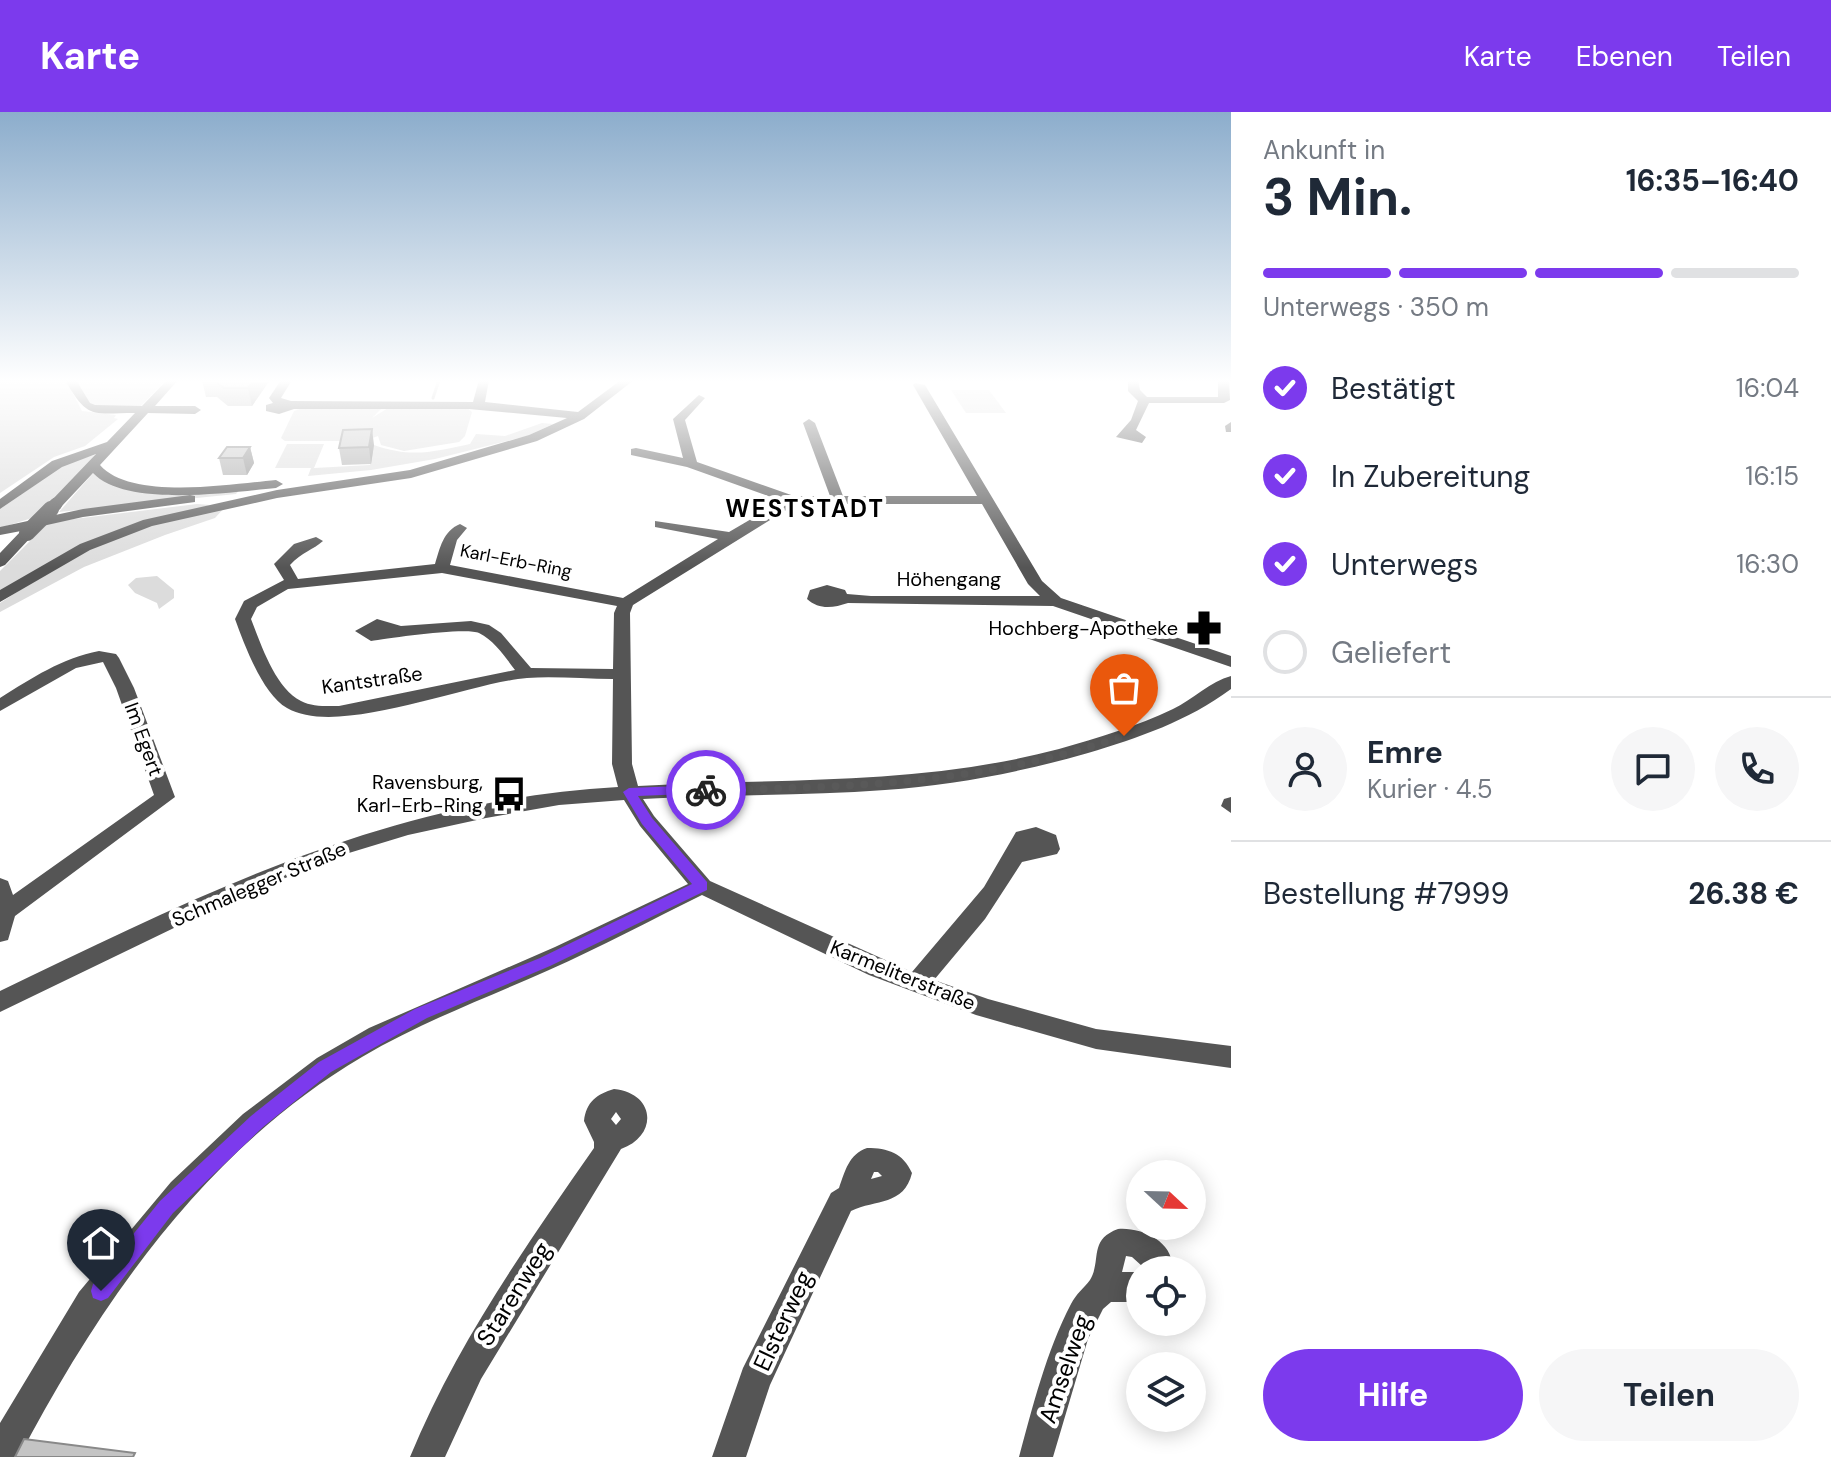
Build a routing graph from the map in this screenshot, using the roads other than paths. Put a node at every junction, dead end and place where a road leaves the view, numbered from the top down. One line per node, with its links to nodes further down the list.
1 (114, 443): 10 (street); 16 (street)
2 (516, 443): 7 (street)
3 (816, 443): 13 (street)
4 (953, 443): 14 (street)
5 (687, 445): 8 (street); 9 (street)
6 (636, 452): 8 (street)
7 (474, 455): 10 (street); 11 (street)
8 (665, 457): 9 (street)
9 (691, 464): 12 (street)
10 (93, 465): 23 (street, bridge)
11 (277, 494): 15 (street); 17 (street)
12 (793, 500): 13 (street); 21 (street)
13 (838, 500): 14 (street)
14 (986, 500): 28 (street)
15 (167, 502): 17 (street); 20 (street)
16 (0, 505)
17 (222, 505): 26 (street)
18 (660, 524): 21 (street)
19 (460, 528): 24 (street, Karl-Erb-Ring)
20 (0, 531)
21 (734, 537): 29 (street)
22 (316, 541): 25 (street)
23 (0, 562)
24 (442, 568): 25 (street, Kantstraße); 29 (street, Karl-Erb-Ring)
25 (293, 583): 32 (street, Kantstraße)
26 (0, 597)
27 (843, 598): 28 (street, Höhengang)
28 (1055, 601): 31 (street)
29 (626, 603): 33 (street)
30 (399, 631): 32 (street)
31 (1231, 662)
32 (526, 673): 33 (street, Kantstraße)
33 (622, 674): 36 (street)
34 (1231, 681): 36 (street, Schmalegger Straße)
35 (0, 706): 40 (street, Im Egert)
36 (629, 792): 39 (street, Karmeliterstraße); 42 (street, Schmalegger Straße)
37 (1018, 856): 41 (street)
38 (0, 886): 40 (street, Im Egert)
39 (702, 886): 41 (street, Karmeliterstraße); 49 (street)
40 (2, 923)
41 (916, 984): 43 (street, Karmeliterstraße)
42 (0, 1002)
43 (1231, 1057)
44 (609, 1136): 50 (street, Starenweg)
45 (852, 1194): 51 (street, Elsterweg)
46 (1152, 1256): 47 (street, Amselweg)
47 (1104, 1287): 48 (street); 52 (street, Amselweg)
48 (1126, 1287)
49 (0, 1457)
50 (427, 1457)
51 (729, 1457)
52 (1036, 1457)

